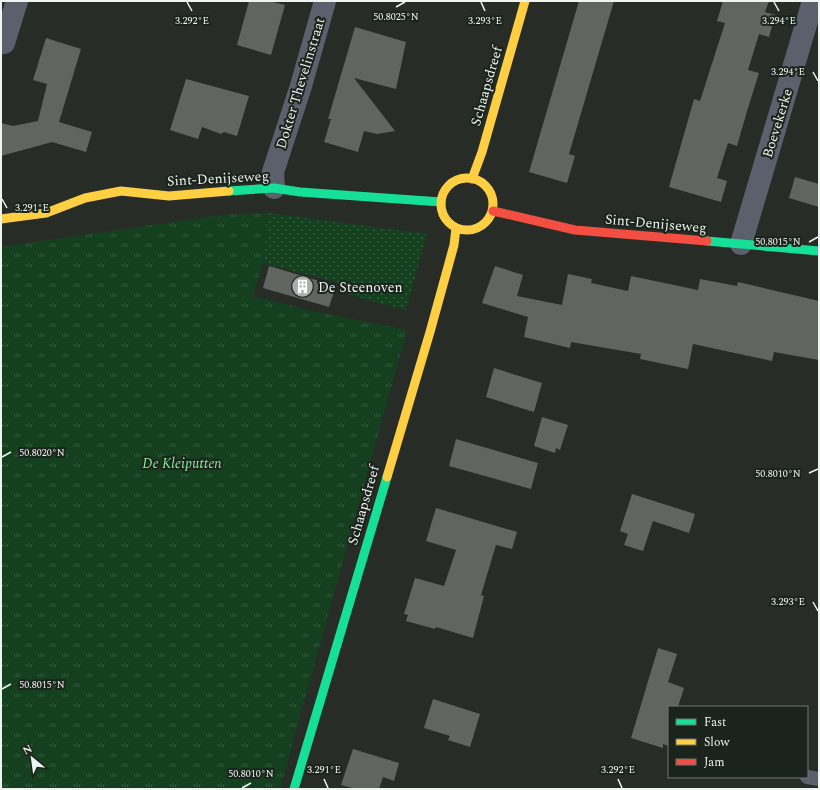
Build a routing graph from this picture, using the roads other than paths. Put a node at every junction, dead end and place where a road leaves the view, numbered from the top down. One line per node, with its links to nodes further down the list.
1 (17, 1): 5 (street)
2 (325, 1): 7 (street, Dokter Thevelinstraat)
3 (525, 1): 6 (street, Schaapsdreef)
4 (812, 1): 12 (street, Boevekerke)
5 (1, 42)
6 (472, 178): 8 (street); 9 (street)
7 (274, 188): 8 (street, Sint-Denijseweg); 10 (street, Sint-Denijseweg)
8 (441, 202): 11 (street)
9 (492, 211): 11 (street); 12 (street, Sint-Denijseweg)
10 (1, 219)
11 (456, 228): 16 (street, Schaapsdreef)
12 (741, 244): 13 (street, Sint-Denijseweg)
13 (819, 251)
14 (808, 777): 15 (lane)
15 (819, 779)
16 (294, 789)

